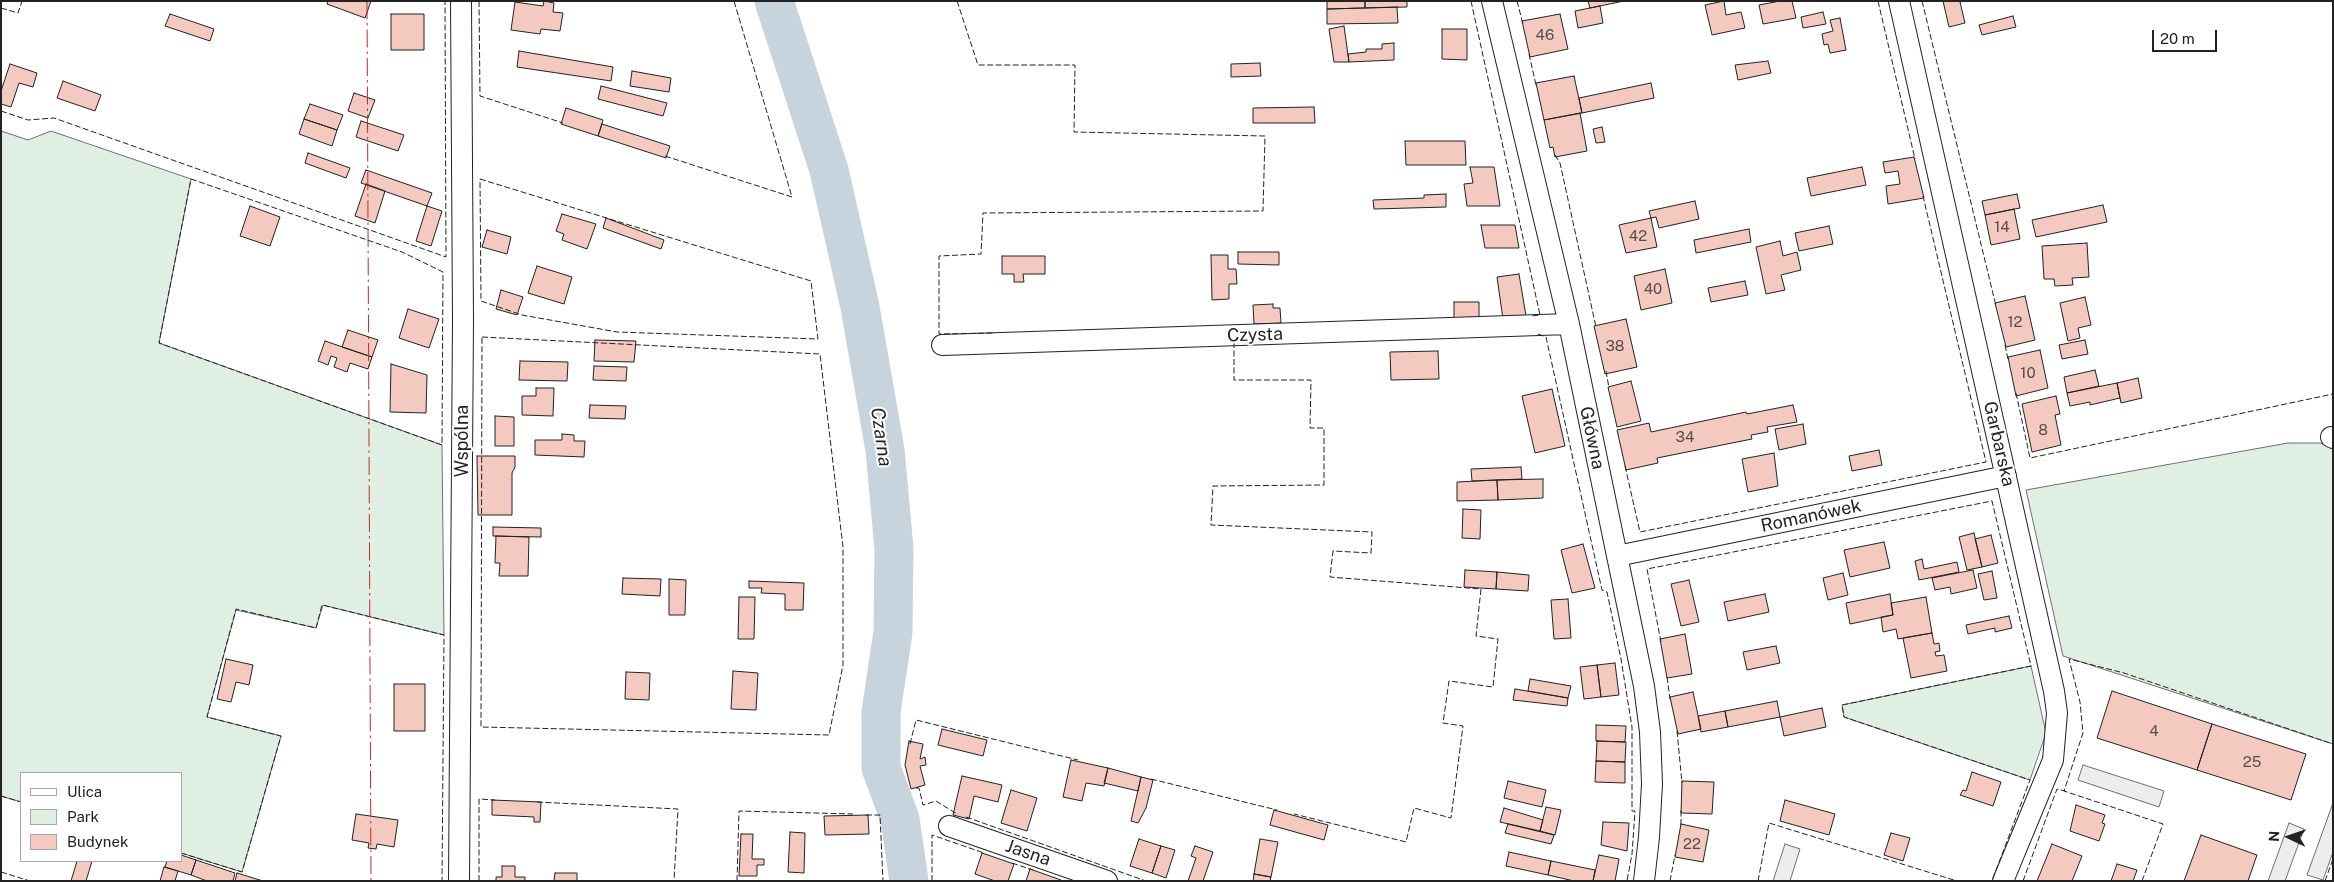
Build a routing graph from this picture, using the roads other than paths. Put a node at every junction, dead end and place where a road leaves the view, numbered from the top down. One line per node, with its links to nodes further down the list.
1 (461, 1): 9 (street, Wspólna)
2 (1492, 1): 4 (street, Główna)
3 (1899, 1): 6 (street, Garbarska)
4 (1569, 324): 5 (street, Czysta); 7 (street, Główna)
5 (942, 345)
6 (2006, 476): 7 (street, Romanówek); 12 (street, Garbarska)
7 (1616, 556): 11 (street, Główna)
8 (949, 826): 10 (street, Jasna)
9 (459, 881)
10 (1107, 881)
11 (1644, 881)
12 (2003, 881)

